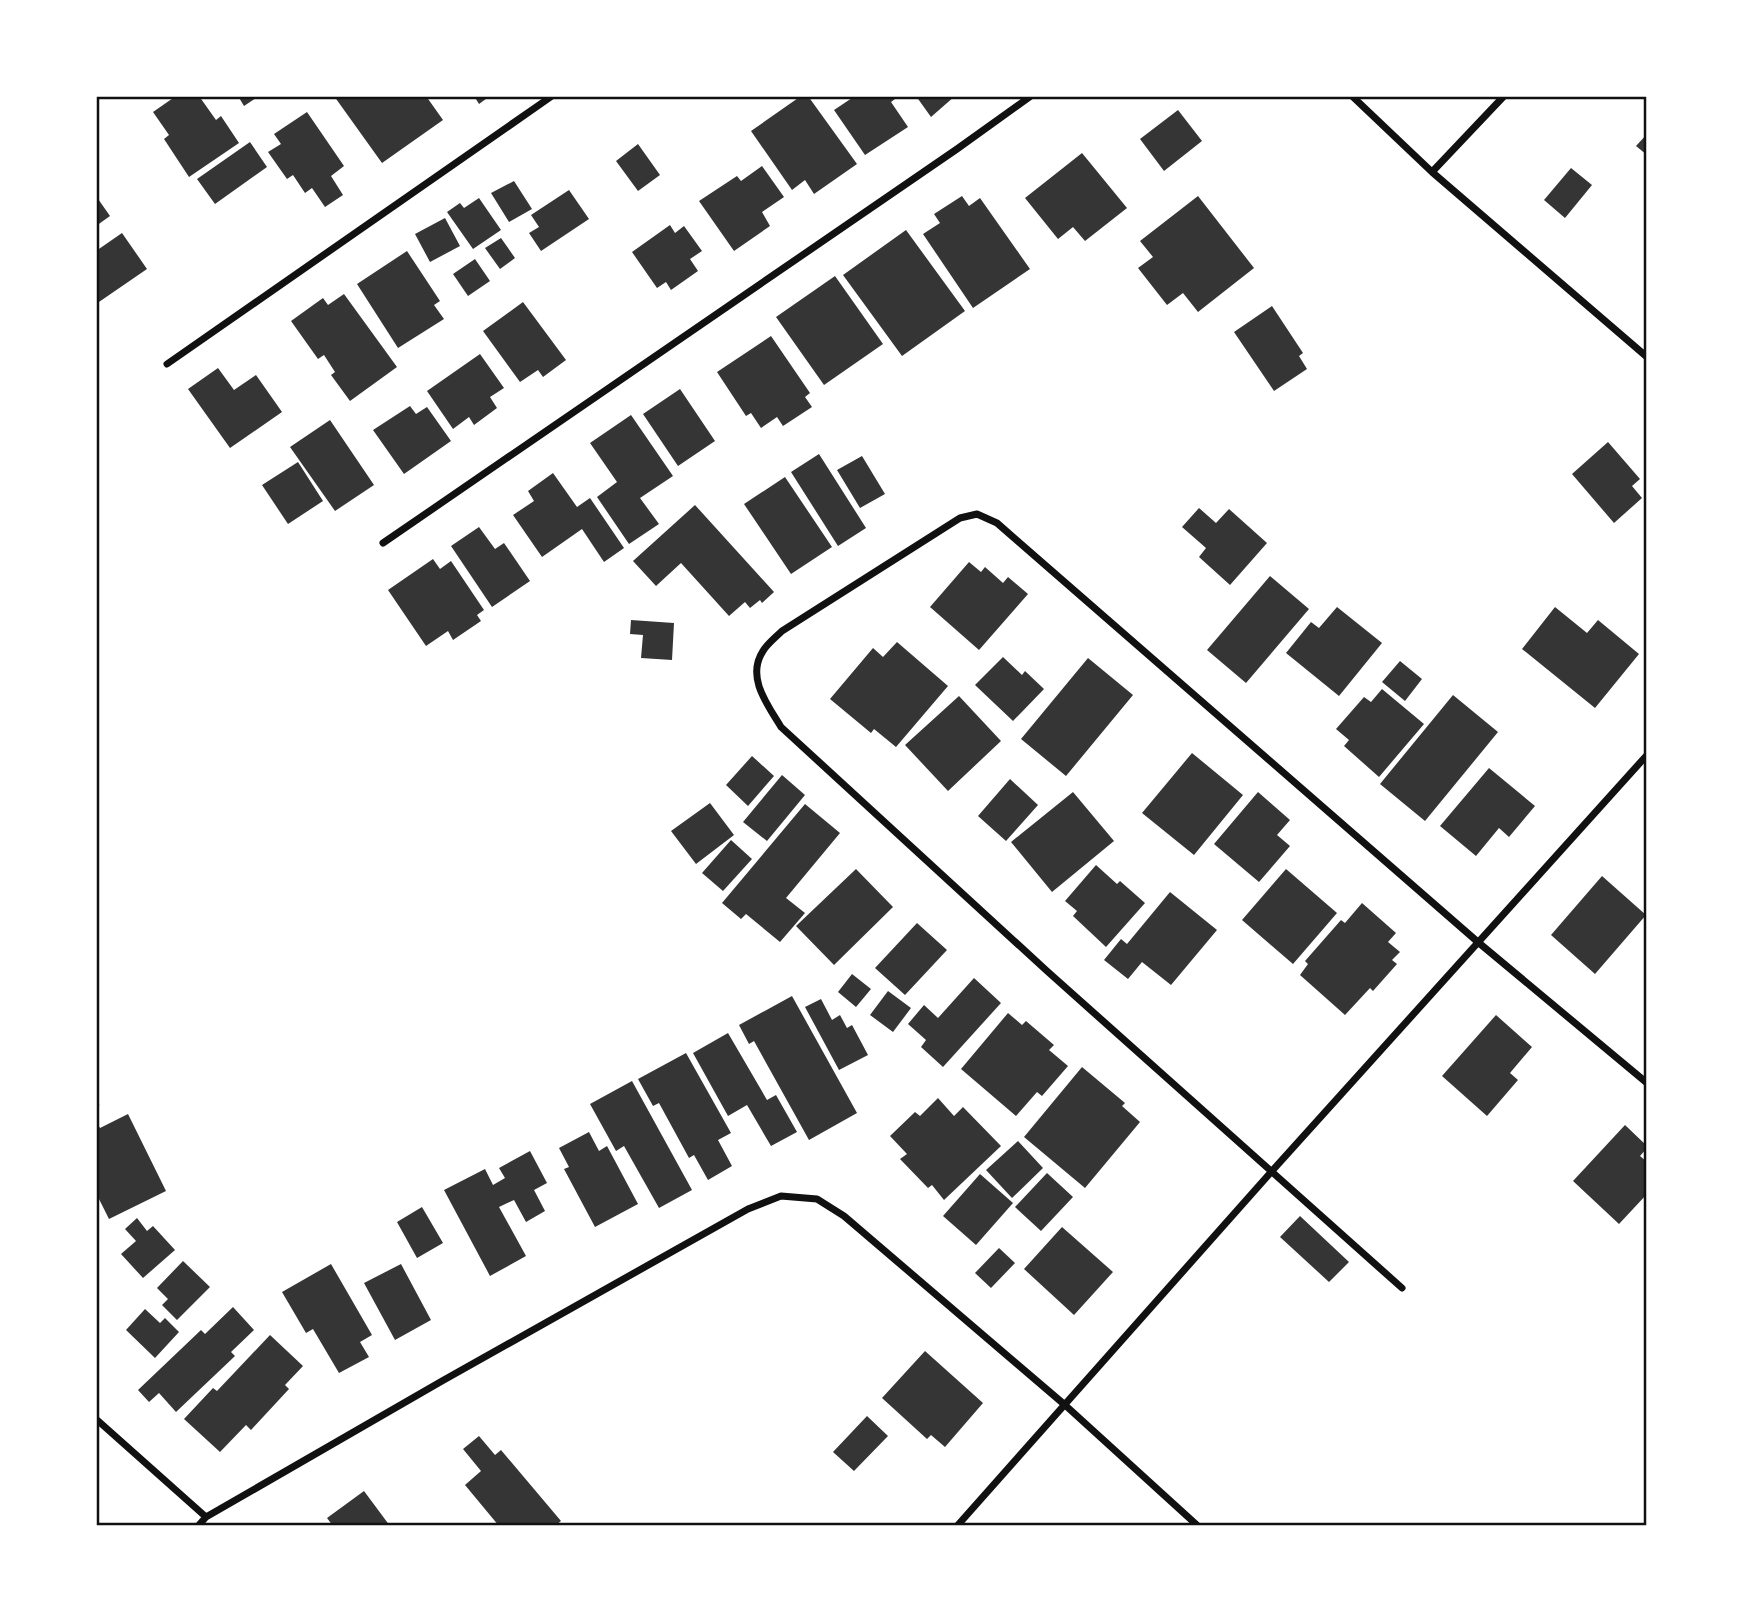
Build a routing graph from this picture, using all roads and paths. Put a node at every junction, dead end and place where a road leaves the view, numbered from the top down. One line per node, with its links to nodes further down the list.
1 (552, 96): 7 (street)
2 (1031, 96): 8 (street)
3 (1352, 96): 5 (street)
4 (1504, 96): 5 (street)
5 (1432, 172): 6 (street)
6 (1647, 357)
7 (167, 364)
8 (383, 542)
9 (1647, 755): 10 (street)
10 (1479, 943): 11 (street); 12 (street); 12 (street)
11 (1647, 1083)
12 (1272, 1171): 13 (street); 14 (street)
13 (1402, 1288)
14 (1065, 1405): 16 (street); 18 (street); 19 (street)
15 (96, 1419): 16 (street)
16 (206, 1517): 17 (street)
17 (198, 1526)
18 (957, 1526)
19 (1198, 1526)

